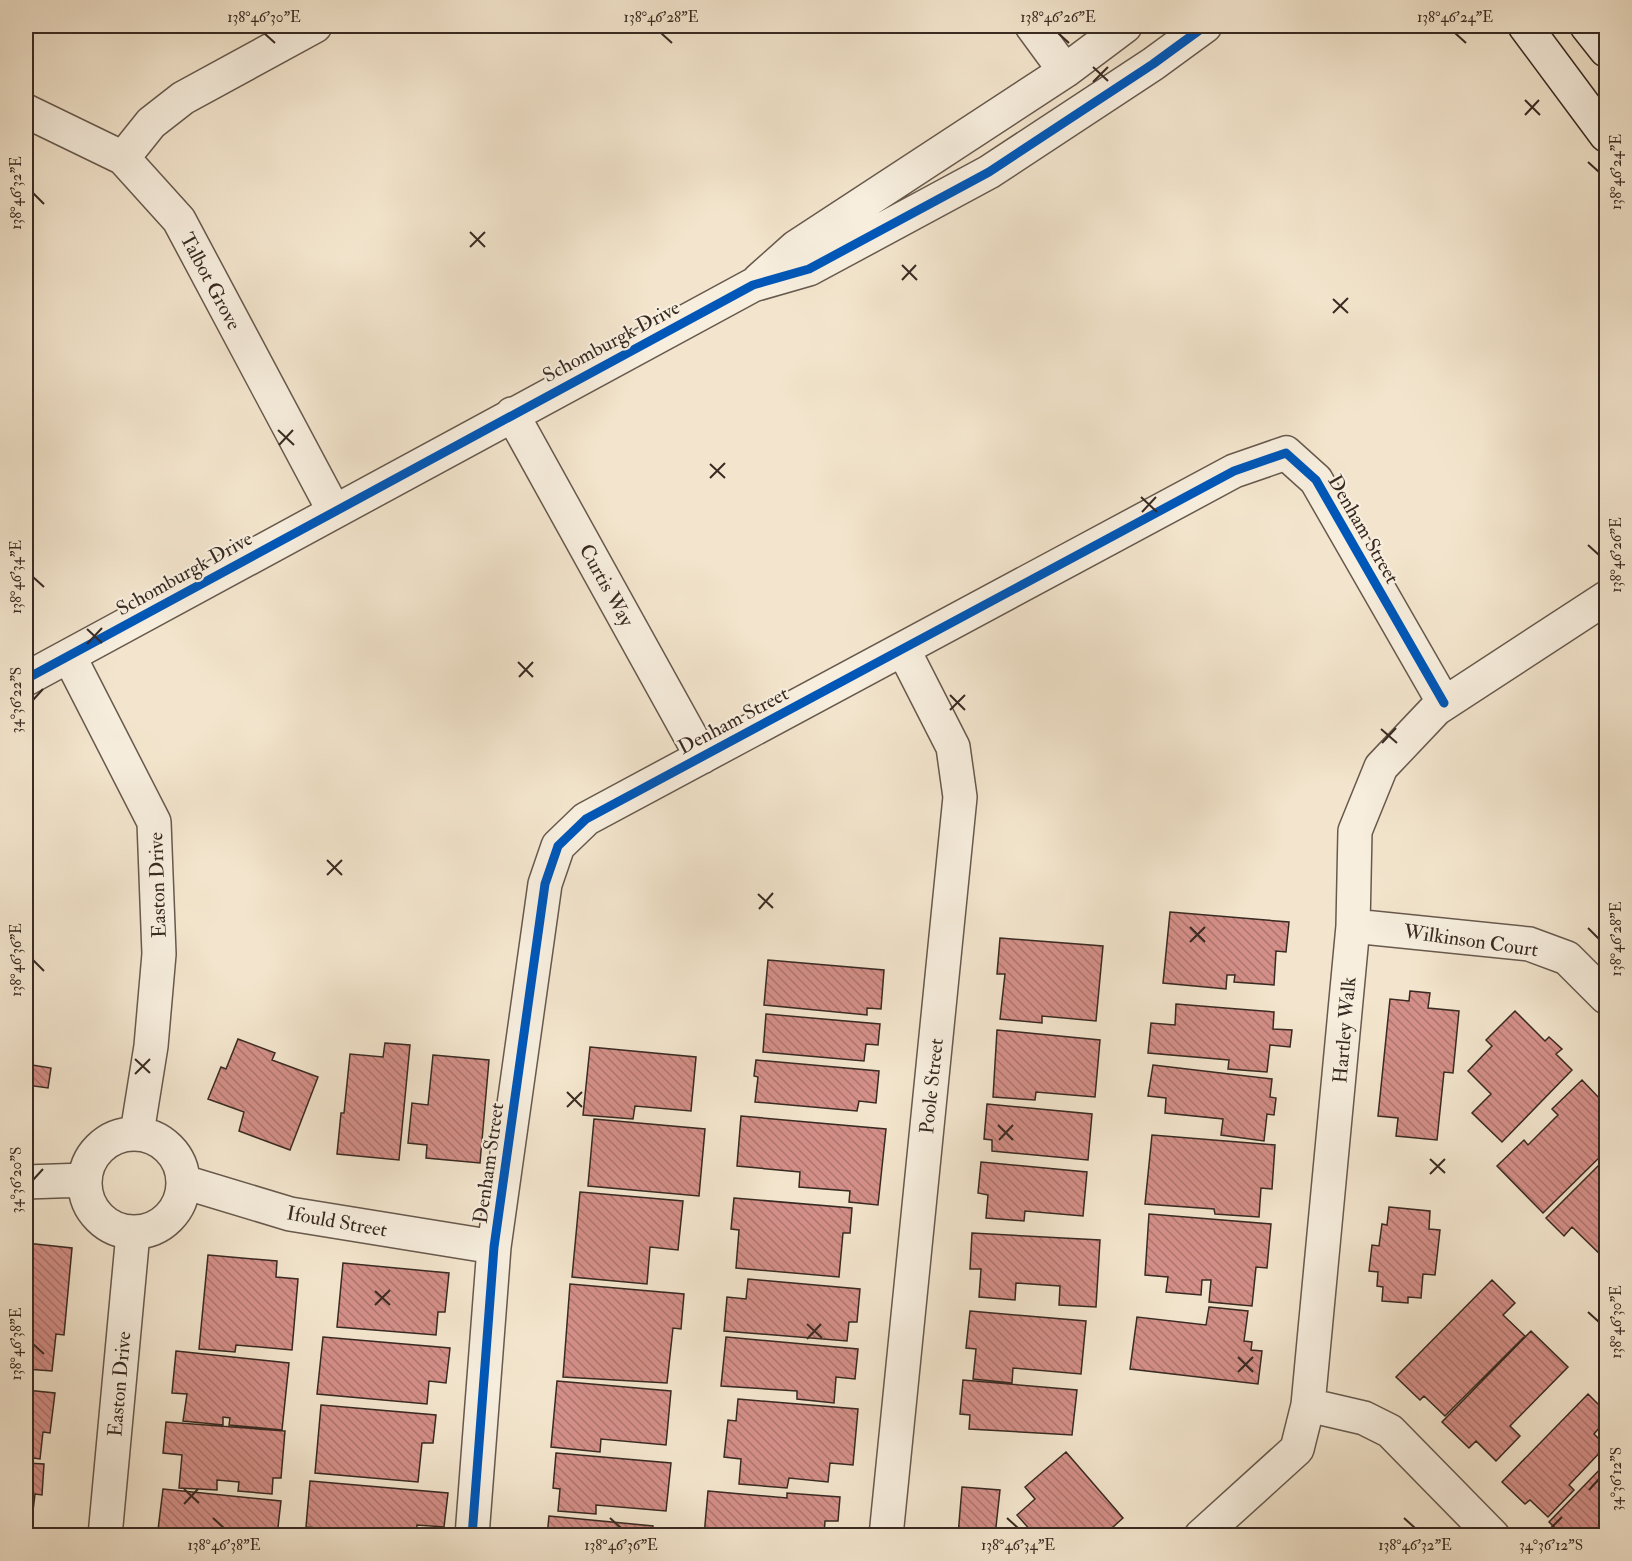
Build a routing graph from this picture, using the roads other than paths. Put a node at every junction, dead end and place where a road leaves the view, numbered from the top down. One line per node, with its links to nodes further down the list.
1 (315, 26): 11 (street)
2 (1032, 26): 8 (street)
3 (1125, 26): 8 (street, Schomburgk Drive)
4 (1205, 26): 12 (street, Schomburgk Drive)
5 (1525, 26): 10 (street)
6 (1587, 26): 7 (street)
7 (1606, 50)
8 (1065, 71): 12 (street, Schomburgk Drive)
9 (26, 111): 11 (street, Talbot Grove)
10 (1606, 135)
11 (123, 158): 14 (street, Talbot Grove)
12 (753, 285): 13 (street, Schomburgk Drive)
13 (512, 414): 14 (street, Schomburgk Drive); 20 (street, Curtis Way)
14 (334, 511): 17 (street, Schomburgk Drive)
15 (1606, 598): 19 (street, Hartley Walk)
16 (903, 649): 19 (street, Denham Street); 20 (street, Denham Street); 32 (street, Poole Street)
17 (69, 656): 18 (street, Schomburgk Drive); 23 (street, Easton Drive)
18 (26, 679)
19 (1444, 703): 21 (street, Hartley Walk)
20 (702, 757): 28 (street, Denham Street)
21 (1353, 926): 22 (street, Wilkinson Court); 29 (street, Hartley Walk)
22 (1606, 997)
23 (137, 1133): 24 (street); 26 (street)
24 (85, 1180): 25 (street); 27 (street)
25 (26, 1182)
26 (184, 1182): 27 (street); 28 (street, Ifould Street)
27 (133, 1233): 30 (street, Easton Drive)
28 (494, 1247): 31 (street, Denham Street)
29 (1308, 1405): 33 (street, Hartley Walk); 34 (street)
30 (105, 1536)
31 (472, 1536)
32 (886, 1536)
33 (1201, 1536)
34 (1493, 1536)

